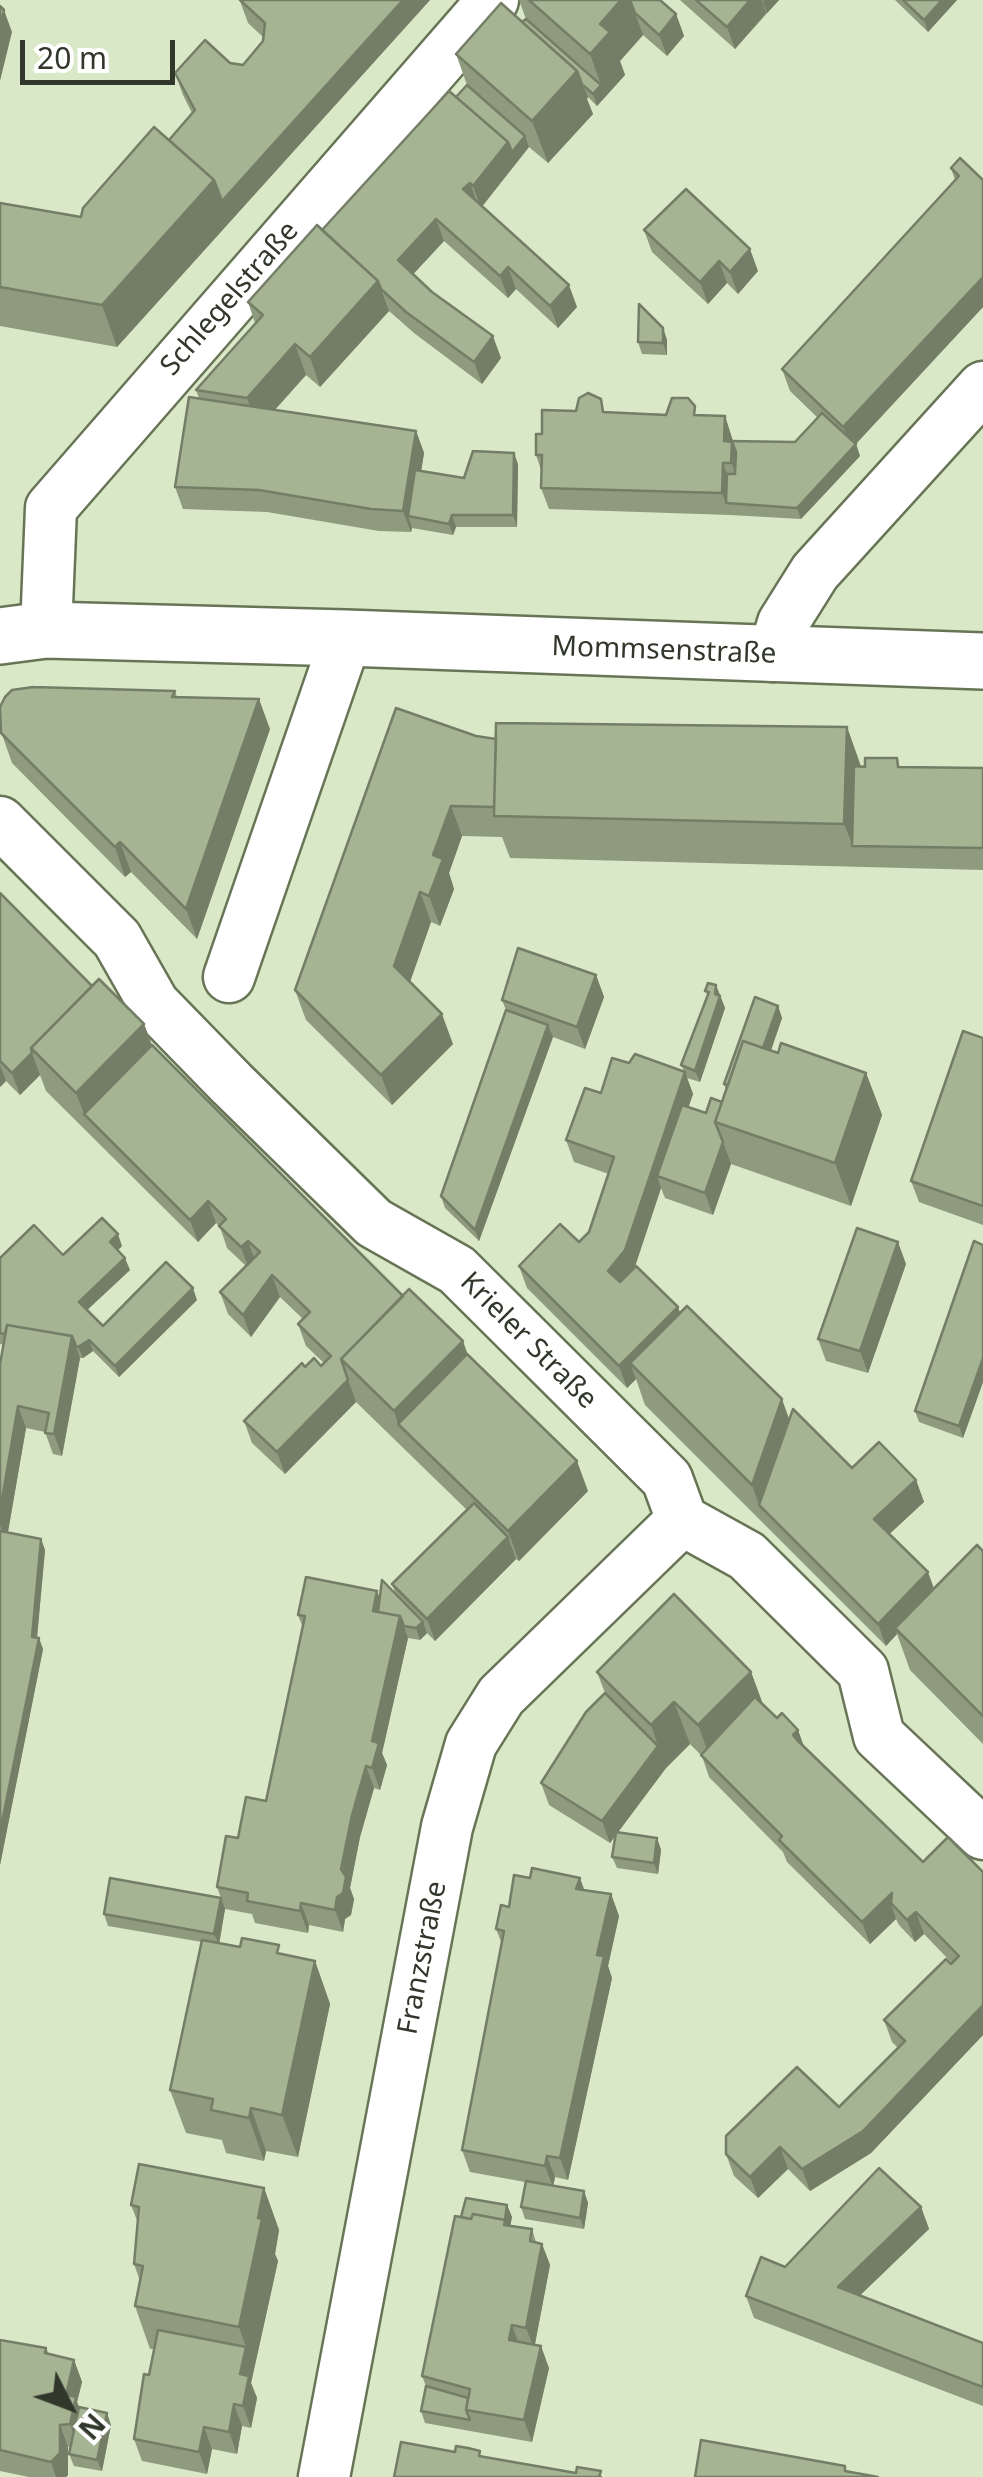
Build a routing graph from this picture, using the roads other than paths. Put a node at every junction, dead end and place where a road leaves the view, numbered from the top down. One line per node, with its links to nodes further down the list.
1 (494, 0): 3 (street, Schlegelstraße)
2 (983, 387): 5 (street)
3 (23, 634): 4 (street, Mommsenstraße)
4 (346, 638): 5 (street, Mommsenstraße); 8 (street)
5 (774, 656): 6 (street, Mommsenstraße)
6 (983, 661)
7 (0, 822): 9 (street, Krieler Straße)
8 (230, 976)
9 (682, 1520): 10 (street); 11 (street, Franzstraße)
10 (983, 1834)
11 (324, 2477)

